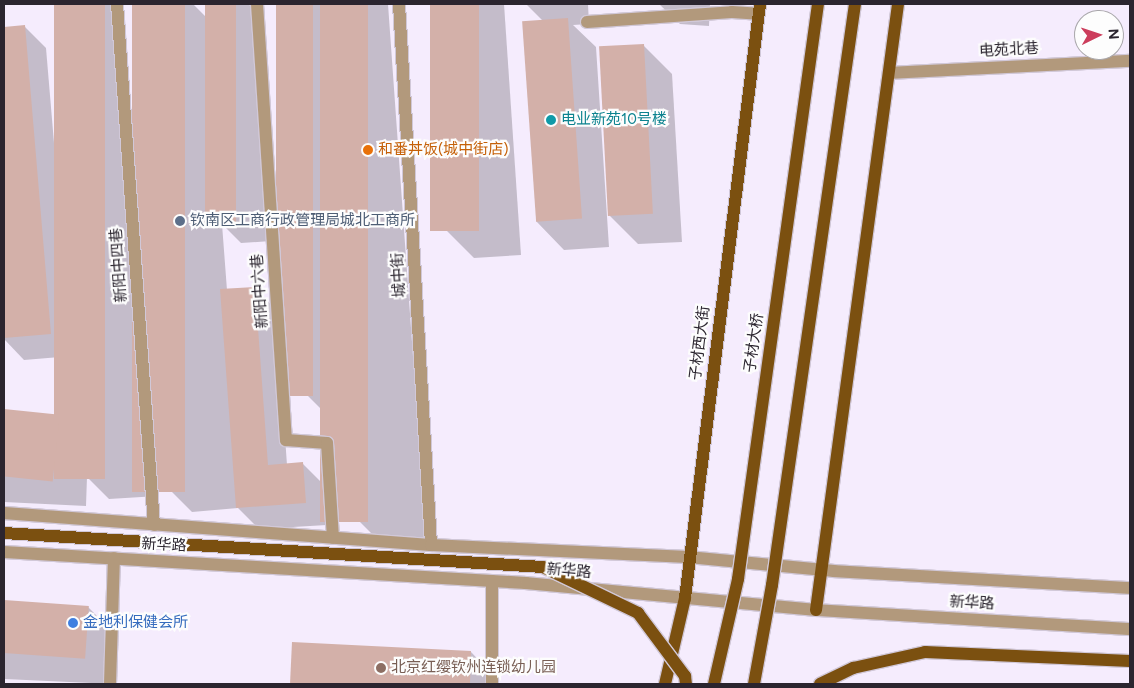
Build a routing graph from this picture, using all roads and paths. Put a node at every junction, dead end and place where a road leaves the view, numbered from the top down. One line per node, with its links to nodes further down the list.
1 (117, 4): 12 (street, 新阳中四巷)
2 (257, 4): 14 (street, 新阳中六巷)
3 (399, 4): 15 (street, 城中街)
4 (818, 4): 30 (main road, 子材大桥, bridge)
5 (855, 4): 31 (main road, bridge)
6 (898, 4): 10 (main road)
7 (759, 9): 8 (street); 17 (main road, 子材西大街)
8 (587, 22)
9 (1130, 61): 10 (street, 电苑北巷)
10 (889, 73): 19 (main road)
11 (4, 514): 12 (street, 新华路)
12 (154, 525): 14 (street, 新华路)
13 (4, 532): 29 (main road, bridge)
14 (333, 538): 15 (street, 新华路)
15 (431, 545): 17 (street, 新华路)
16 (4, 552): 18 (street, 新华路)
17 (688, 557): 19 (street, 新华路); 22 (main road, 子材西大街)
18 (114, 558): 20 (street, 新华路); 26 (street)
19 (821, 569): 21 (street, 新华路); 23 (main road)
20 (492, 581): 22 (street, 新华路); 27 (street)
21 (1130, 588)
22 (685, 598): 23 (street, 新华路); 28 (main road, 子材西大街)
23 (816, 610): 24 (street, 新华路)
24 (1130, 629)
25 (1130, 662): 32 (main road)
26 (110, 684)
27 (492, 684)
28 (665, 684)
29 (686, 684)
30 (714, 684)
31 (754, 684)
32 (820, 684)

